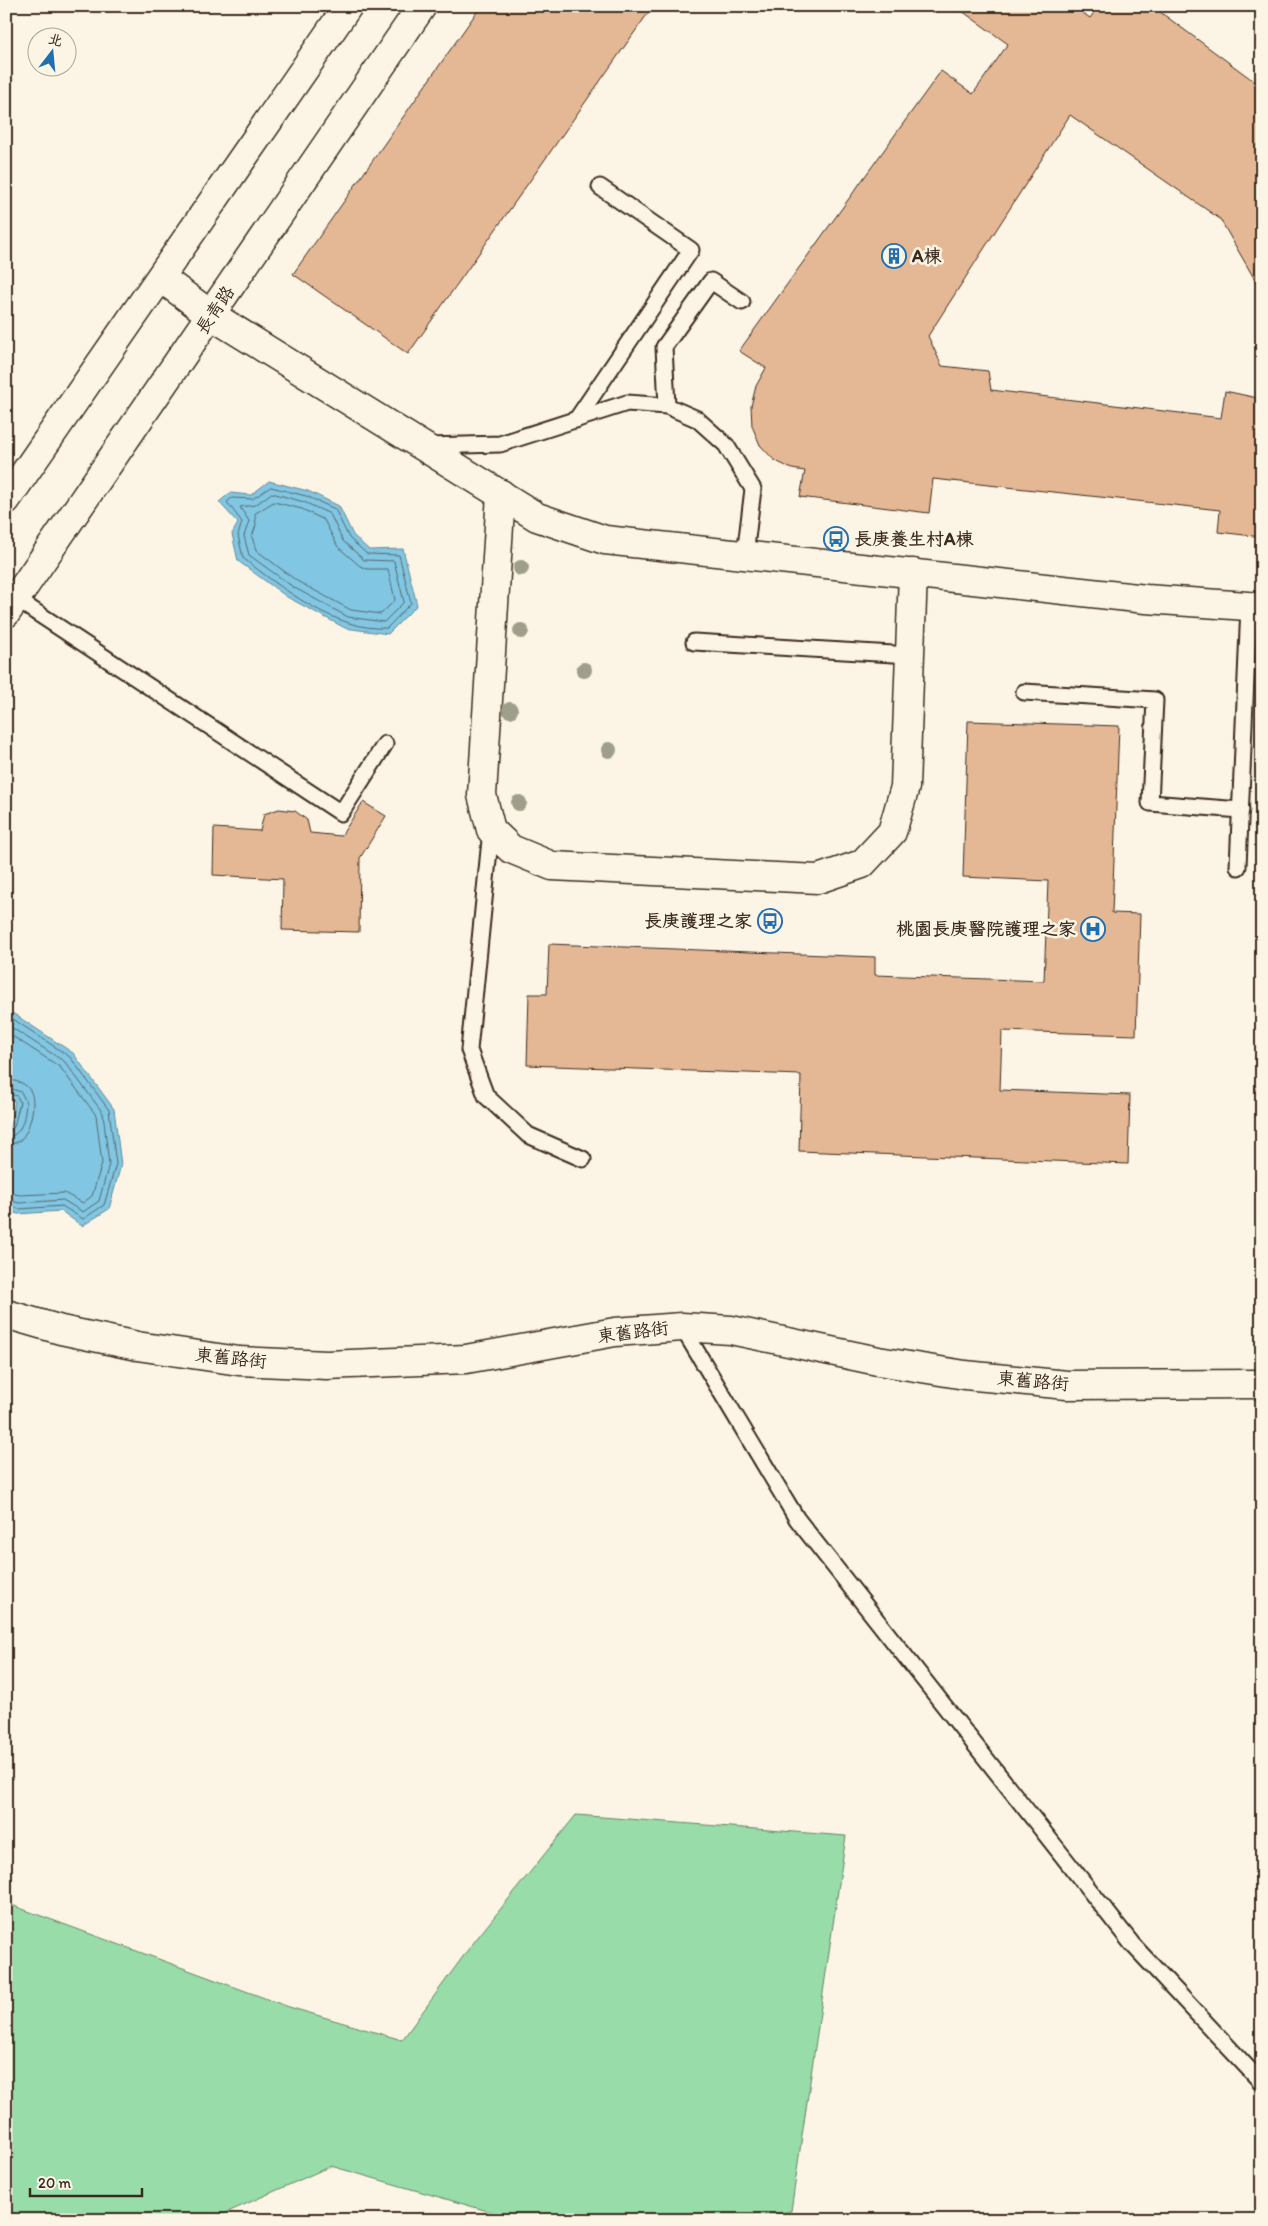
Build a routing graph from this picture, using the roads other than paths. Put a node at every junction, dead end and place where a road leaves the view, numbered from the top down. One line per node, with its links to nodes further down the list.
1 (348, 6): 4 (street)
2 (422, 6): 6 (street, 長青路)
3 (600, 187): 8 (lane)
4 (161, 278): 6 (street); 11 (street)
5 (742, 302): 7 (lane)
6 (211, 315): 9 (street); 14 (street, 長青路)
7 (667, 406): 8 (lane); 12 (lane)
8 (576, 420): 9 (lane)
9 (423, 446): 10 (street)
10 (501, 494): 12 (street); 21 (street)
11 (6, 500)
12 (745, 555): 13 (street)
13 (913, 573): 15 (street); 17 (street)
14 (11, 606): 19 (lane)
15 (1255, 607): 20 (lane)
16 (694, 642): 17 (lane)
17 (910, 655): 21 (street)
18 (1024, 692): 20 (lane)
19 (385, 744)
20 (1241, 810): 22 (lane)
21 (491, 830): 23 (lane)
22 (1238, 867)
23 (583, 1159)
24 (6, 1314): 25 (street, 東舊路街)
25 (682, 1327): 26 (street, 東舊路街); 27 (lane)
26 (1262, 1384)
27 (1262, 2084)

